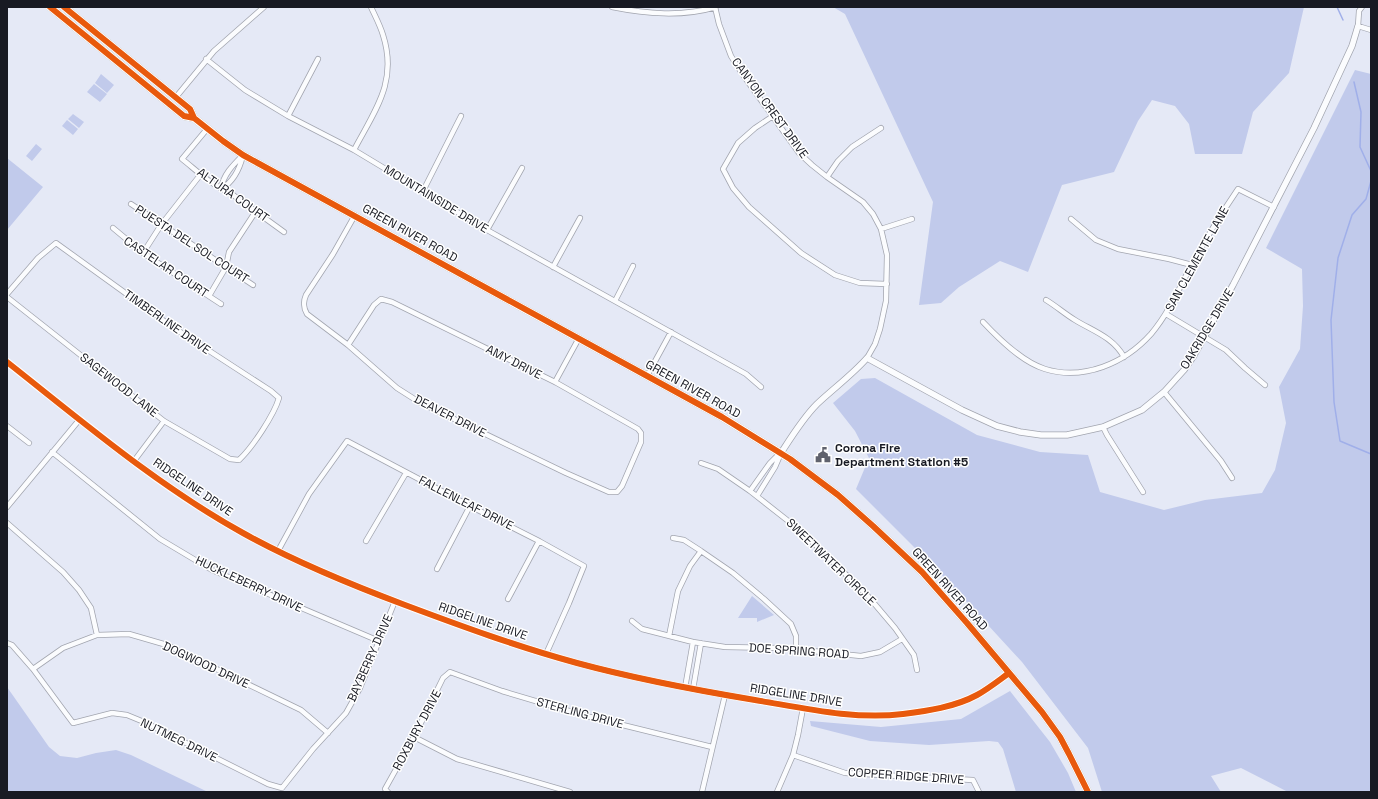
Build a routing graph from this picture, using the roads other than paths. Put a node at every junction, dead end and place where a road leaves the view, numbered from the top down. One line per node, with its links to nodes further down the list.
1 (50, 7): 11 (main road, GREEN RIVER ROAD)
2 (64, 7): 10 (main road, GREEN RIVER ROAD)
3 (264, 7): 12 (street)
4 (371, 7): 22 (street)
5 (612, 7): 6 (street)
6 (716, 7): 18 (street, CANYON CREST DRIVE)
7 (1359, 8): 8 (street, OAKRIDGE DRIVE)
8 (1358, 26): 9 (street); 30 (street, OAKRIDGE DRIVE)
9 (1371, 30)
10 (105, 39): 11 (main road); 15 (main road, GREEN RIVER ROAD)
11 (93, 42): 14 (main road, GREEN RIVER ROAD)
12 (206, 59): 15 (street); 16 (street, MOUNTAINSIDE DRIVE)
13 (318, 59): 16 (street)
14 (158, 96): 15 (main road); 19 (main road, GREEN RIVER ROAD)
15 (176, 97): 19 (main road, GREEN RIVER ROAD)
16 (288, 116): 22 (street, MOUNTAINSIDE DRIVE)
17 (461, 116): 28 (street)
18 (773, 116): 26 (street, CANYON CREST DRIVE); 46 (street)
19 (194, 118): 21 (main road, GREEN RIVER ROAD)
20 (881, 128): 26 (street)
21 (207, 129): 23 (main road, GREEN RIVER ROAD); 25 (street, ALTURA COURT)
22 (354, 150): 28 (street, MOUNTAINSIDE DRIVE)
23 (243, 155): 27 (street); 32 (main road, GREEN RIVER ROAD)
24 (522, 168): 39 (street)
25 (201, 174): 27 (street, ALTURA COURT); 36 (street)
26 (827, 177): 38 (street, CANYON CREST DRIVE)
27 (221, 188): 31 (street, ALTURA COURT)
28 (423, 191): 39 (street, MOUNTAINSIDE DRIVE)
29 (131, 204): 36 (street, PUESTA DEL SOL COURT)
30 (1274, 207): 42 (street, SAN CLEMENTE LANE); 56 (street, OAKRIDGE DRIVE)
31 (256, 211): 40 (street, ALTURA COURT); 44 (street)
32 (354, 215): 57 (main road, GREEN RIVER ROAD); 58 (street, DEAVER DRIVE)
33 (580, 218): 45 (street)
34 (912, 219): 38 (street)
35 (1071, 219): 42 (street)
36 (161, 225): 41 (street); 44 (street, PUESTA DEL SOL COURT)
37 (112, 228): 41 (street, CASTELAR COURT)
38 (881, 229): 46 (street, CANYON CREST DRIVE)
39 (487, 230): 45 (street, MOUNTAINSIDE DRIVE)
40 (284, 232)
41 (143, 253): 49 (street, CASTELAR COURT)
42 (1192, 265): 53 (street, SAN CLEMENTE LANE)
43 (633, 266): 51 (street)
44 (226, 267): 47 (street, PUESTA DEL SOL COURT); 49 (street)
45 (552, 267): 51 (street, MOUNTAINSIDE DRIVE)
46 (887, 284): 60 (street, CANYON CREST DRIVE)
47 (253, 285)
48 (7, 296): 68 (street, SAGEWOOD LANE); 75 (street, TIMBERLINE DRIVE)
49 (209, 296): 52 (street, CASTELAR COURT)
50 (1046, 300): 59 (street)
51 (615, 301): 55 (street, MOUNTAINSIDE DRIVE)
52 (221, 304)
53 (1166, 314): 56 (street); 59 (street, SAN CLEMENTE LANE)
54 (983, 322): 59 (street, SAN CLEMENTE LANE)
55 (671, 332): 62 (street); 65 (street, MOUNTAINSIDE DRIVE)
56 (1204, 337): 64 (street); 66 (street, OAKRIDGE DRIVE)
57 (579, 338): 62 (main road, GREEN RIVER ROAD); 63 (street)
58 (348, 345): 63 (street, AMY DRIVE); 71 (street, DEAVER DRIVE)
59 (1124, 356)
60 (867, 358): 70 (street, OAKRIDGE DRIVE); 74 (street, CANYON CREST DRIVE)
61 (7, 362): 67 (street, RIDGELINE DRIVE)
62 (647, 376): 74 (main road, GREEN RIVER ROAD)
63 (555, 382): 71 (street, AMY DRIVE)
64 (1265, 385)
65 (761, 387)
66 (1164, 392): 70 (street, OAKRIDGE DRIVE); 79 (street)
67 (80, 419): 73 (street); 76 (street, RIDGELINE DRIVE)
68 (164, 421): 75 (street, SAGEWOOD LANE); 76 (street)
69 (7, 426): 72 (street)
70 (1103, 427): 81 (street)
71 (641, 433)
72 (29, 443)
73 (52, 452): 84 (street); 98 (street, HUCKLEBERRY DRIVE)
74 (781, 453): 80 (street, CANYON CREST DRIVE); 82 (street, CANYON CREST DRIVE); 107 (main road, GREEN RIVER ROAD)
75 (239, 460)
76 (134, 461): 89 (street, RIDGELINE DRIVE)
77 (701, 463): 80 (street, SWEETWATER CIRCLE)
78 (406, 473): 83 (street, FALLENLEAF DRIVE); 87 (street); 89 (street, FALLENLEAF DRIVE)
79 (1232, 478)
80 (750, 491): 82 (street, SWEETWATER CIRCLE)
81 (1143, 492)
82 (757, 496): 97 (street, SWEETWATER CIRCLE)
83 (470, 506): 88 (street, FALLENLEAF DRIVE); 91 (street)
84 (7, 507)
85 (7, 523): 95 (street)
86 (673, 538): 90 (street)
87 (366, 541)
88 (539, 541): 92 (street); 103 (street, FALLENLEAF DRIVE)
89 (278, 551): 93 (street, RIDGELINE DRIVE)
90 (701, 551): 96 (street); 102 (street)
91 (437, 569)
92 (508, 599)
93 (395, 601): 98 (street, BAYBERRY DRIVE); 103 (street, RIDGELINE DRIVE)
94 (632, 621): 96 (street, DOE SPRING ROAD)
95 (98, 635): 104 (street, DOGWOOD DRIVE); 112 (street, DOGWOOD DRIVE)
96 (669, 636): 99 (street, DOE SPRING ROAD)
97 (902, 639): 102 (street, DOE SPRING ROAD); 105 (street, SWEETWATER CIRCLE)
98 (379, 642): 112 (street, BAYBERRY DRIVE)
99 (693, 642): 101 (street, DOE SPRING ROAD); 108 (street)
100 (7, 643): 104 (street)
101 (700, 643): 102 (street, DOE SPRING ROAD); 109 (street)
102 (796, 650)
103 (546, 654): 108 (street, RIDGELINE DRIVE)
104 (33, 669): 116 (street, NUTMEG DRIVE)
105 (917, 670)
106 (450, 672): 113 (street, ROXBURY DRIVE); 114 (street, STERLING DRIVE)
107 (1009, 673): 111 (street, RIDGELINE DRIVE); 122 (main road, GREEN RIVER ROAD)
108 (685, 688): 109 (street, RIDGELINE DRIVE)
109 (693, 689): 110 (street, RIDGELINE DRIVE)
110 (725, 695): 111 (street, RIDGELINE DRIVE); 114 (street)
111 (803, 708): 115 (street)
112 (328, 734): 116 (street, BAYBERRY DRIVE)
113 (414, 738): 117 (street, ROXBURY DRIVE); 118 (street)
114 (712, 747): 119 (street)
115 (793, 755): 120 (street); 121 (street, COPPER RIDGE DRIVE)
116 (282, 788)
117 (386, 790)
118 (570, 792)
119 (702, 792)
120 (776, 792)
121 (979, 792)
122 (1088, 792)

